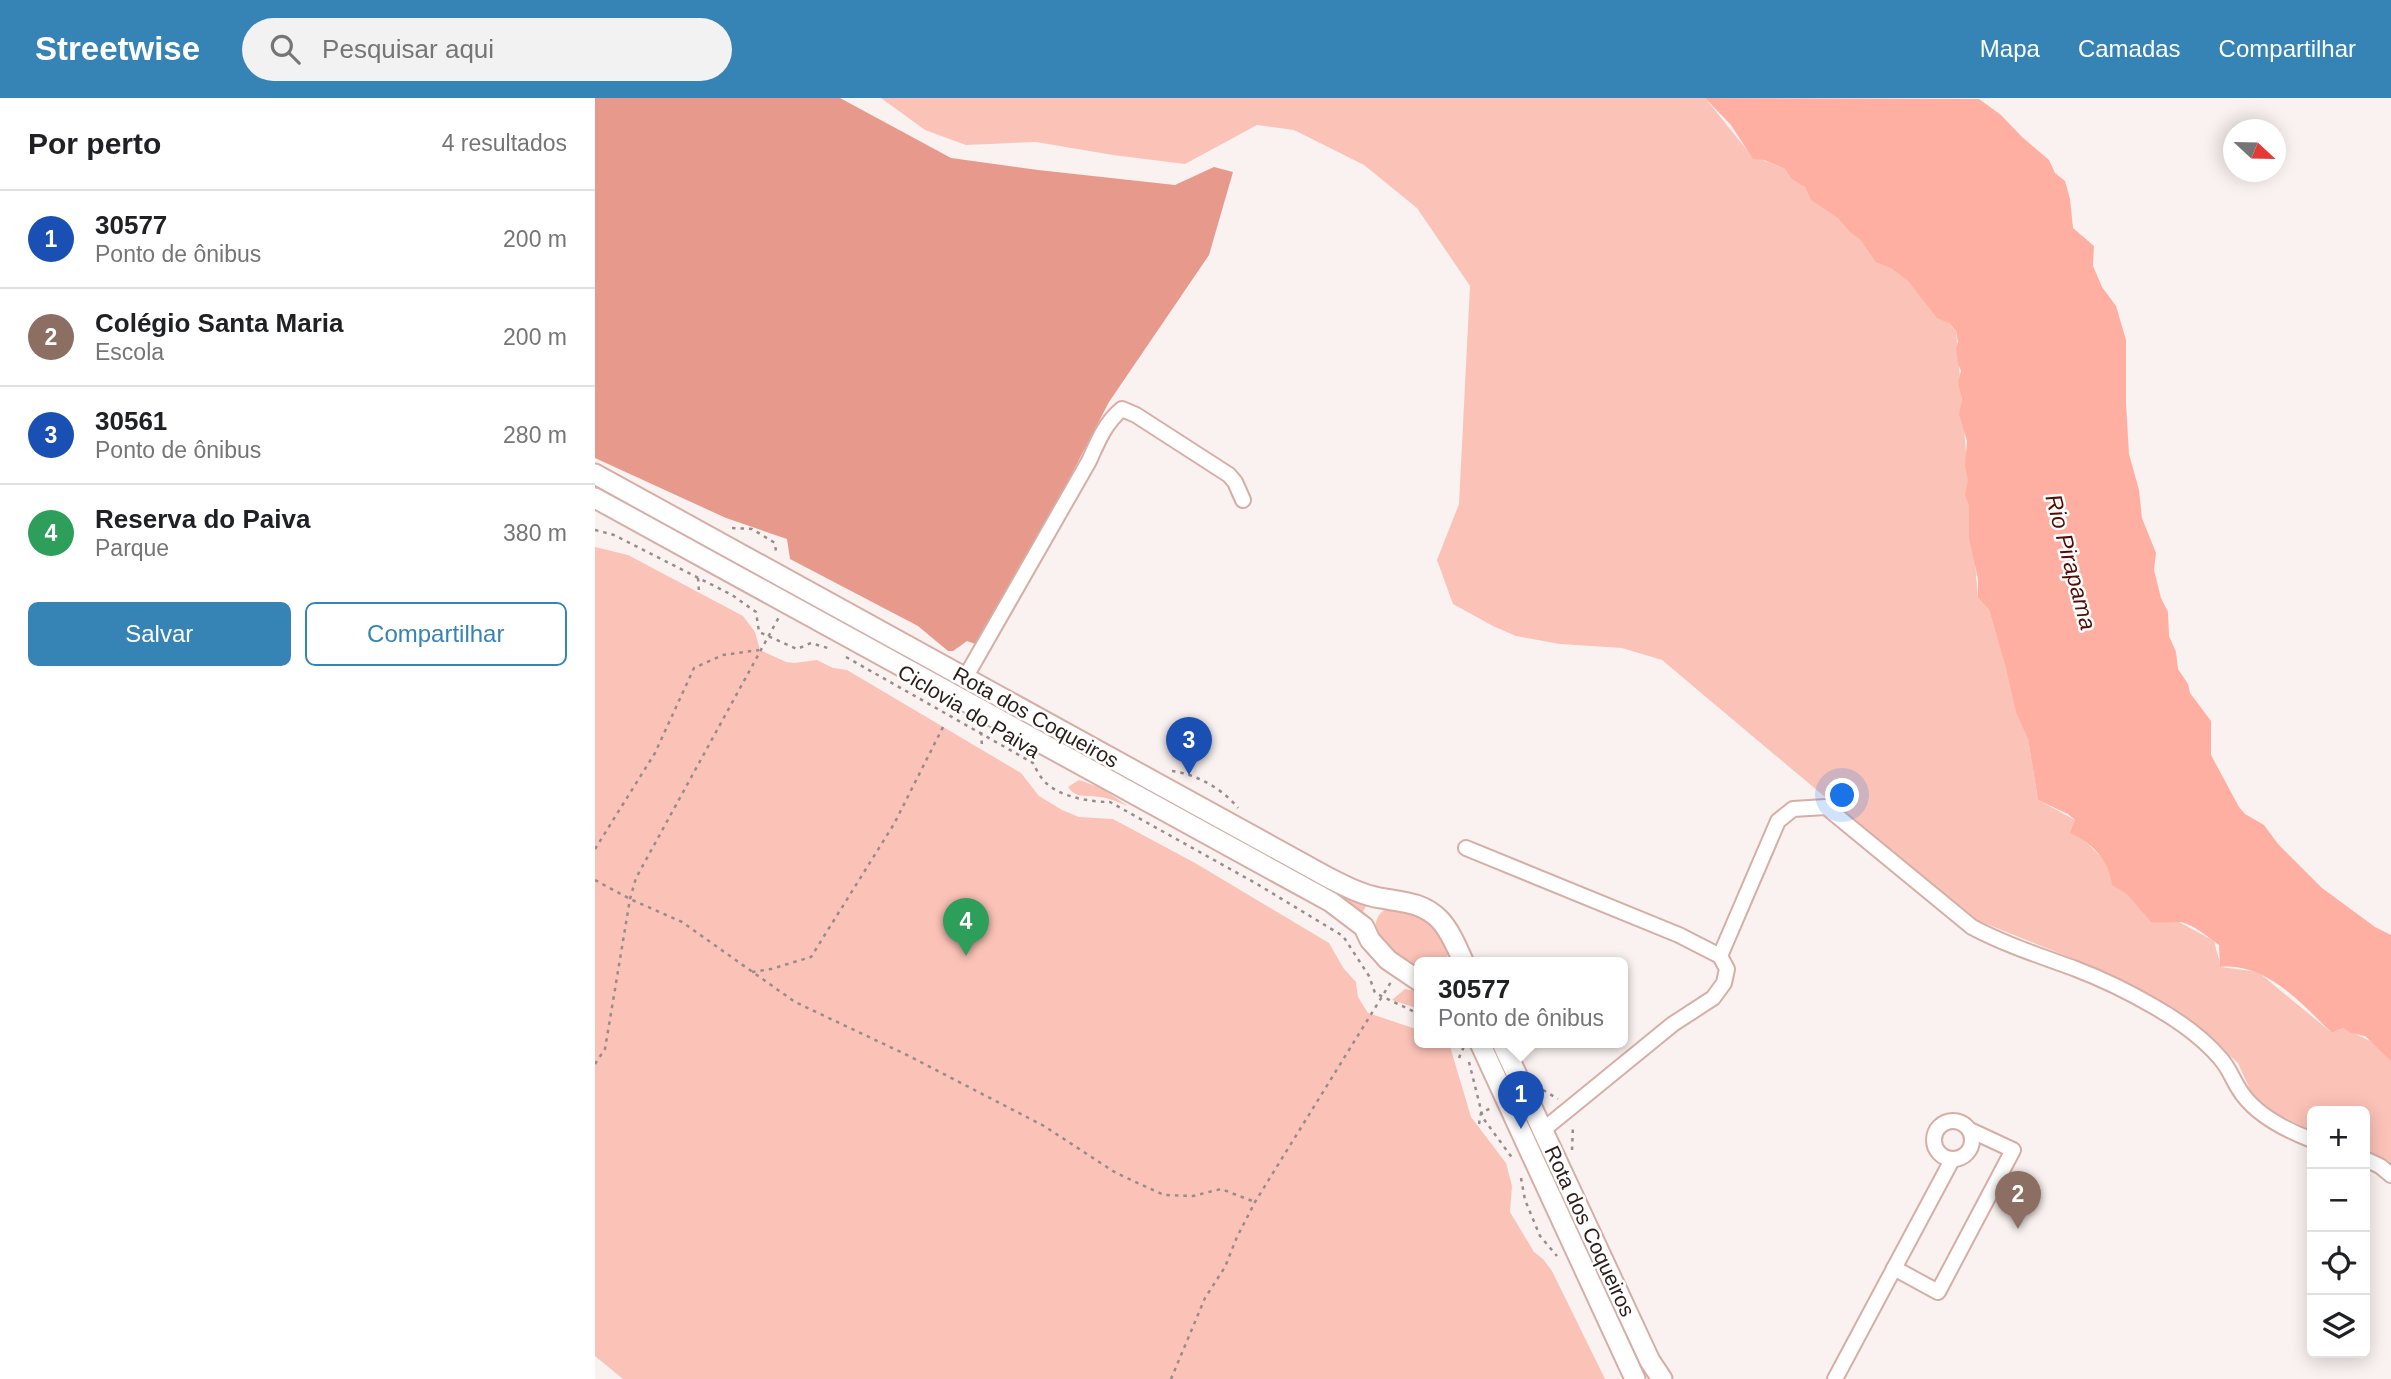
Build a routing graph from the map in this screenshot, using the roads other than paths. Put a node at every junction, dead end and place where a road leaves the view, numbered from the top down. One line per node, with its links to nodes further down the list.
1 (595, 474): 4 (main road, Rota dos Coqueiros)
2 (595, 498): 7 (main road, Rota dos Coqueiros)
3 (1243, 500): 4 (street)
4 (965, 678): 6 (main road, Rota dos Coqueiros)
5 (1466, 848): 8 (street)
6 (1389, 898): 7 (main road); 9 (main road, Rota dos Coqueiros)
7 (1370, 940): 10 (main road, Rota dos Coqueiros)
8 (1720, 956): 13 (street); 15 (street)
9 (1457, 957)
10 (1414, 978)
11 (1481, 1048): 20 (main road, Rota dos Coqueiros)
12 (1504, 1048): 13 (main road, Rota dos Coqueiros)
13 (1543, 1130): 21 (main road, Rota dos Coqueiros)
14 (1970, 1130): 16 (street); 16 (street); 19 (street)
15 (2307, 1138)
16 (1952, 1160): 19 (street)
17 (2370, 1161): 18 (street)
18 (2391, 1175)
19 (1895, 1268): 22 (street)
20 (1635, 1379)
21 (1662, 1379)
22 (1835, 1379)

